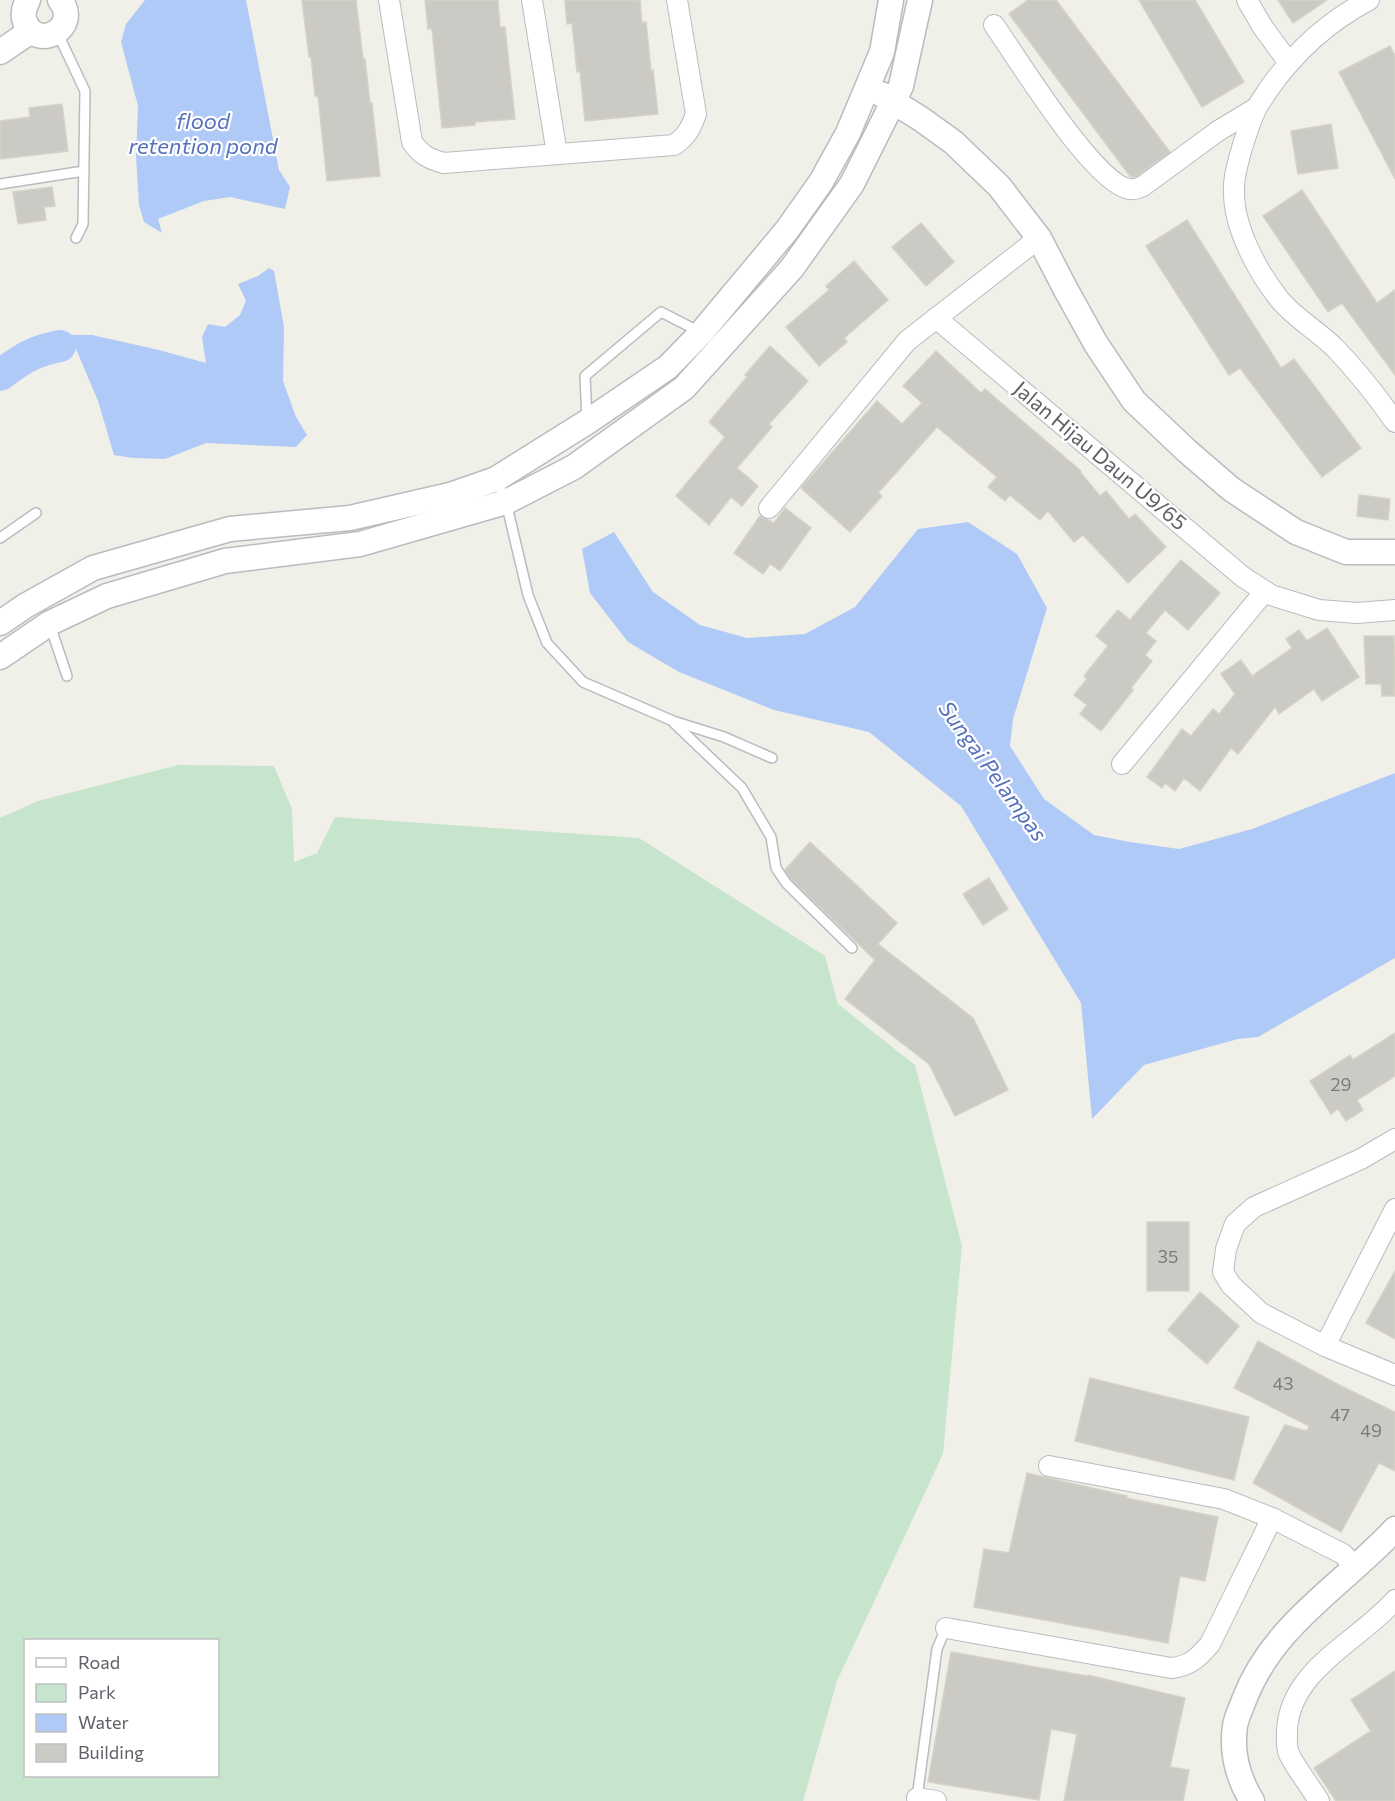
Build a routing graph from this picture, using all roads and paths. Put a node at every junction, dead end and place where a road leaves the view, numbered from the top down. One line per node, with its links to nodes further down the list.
1 (28, 0): 11 (street)
2 (60, 0): 12 (street)
3 (389, 0): 18 (street)
4 (532, 0): 18 (street)
5 (677, 0): 18 (street)
6 (891, 0): 15 (street)
7 (920, 0): 16 (street)
8 (1247, 0): 14 (street)
9 (1369, 0): 14 (street)
10 (994, 25): 17 (street)
11 (31, 31): 12 (street); 13 (street)
12 (57, 32): 19 (lane)
13 (0, 52)
14 (1289, 63): 17 (street)
15 (868, 86): 16 (street); 24 (street)
16 (893, 101): 22 (street); 28 (street)
17 (1256, 108): 26 (street)
18 (557, 154)
19 (84, 171): 20 (lane); 21 (lane)
20 (0, 184)
21 (76, 238)
22 (1039, 238): 23 (street); 32 (street)
23 (936, 318): 29 (street); 33 (street, Jalan Hijau Daun U9/65)
24 (701, 333): 25 (street); 25 (lane)
25 (587, 422): 27 (street)
26 (1395, 422)
27 (496, 479): 28 (lane); 35 (street)
28 (506, 502): 36 (street); 39 (lane)
29 (769, 508)
30 (36, 513): 31 (lane)
31 (0, 538)
32 (1395, 552)
33 (1265, 591): 34 (street, Jalan Hijau Daun U9/65); 41 (street)
34 (1395, 610)
35 (0, 623)
36 (50, 623): 37 (street); 38 (lane)
37 (0, 657)
38 (67, 676)
39 (673, 721): 40 (lane); 42 (lane)
40 (772, 758)
41 (1122, 764)
42 (852, 948)
43 (1395, 1139): 45 (street)
44 (1395, 1209): 45 (street)
45 (1325, 1346): 46 (street)
46 (1395, 1375)
47 (1049, 1466): 48 (street)
48 (1272, 1518): 50 (street); 52 (street)
49 (1395, 1529): 50 (street)
50 (1355, 1567): 55 (street)
51 (1395, 1602): 56 (street)
52 (946, 1628): 53 (lane)
53 (916, 1798): 54 (street)
54 (936, 1801)
55 (1252, 1801)
56 (1319, 1801)

